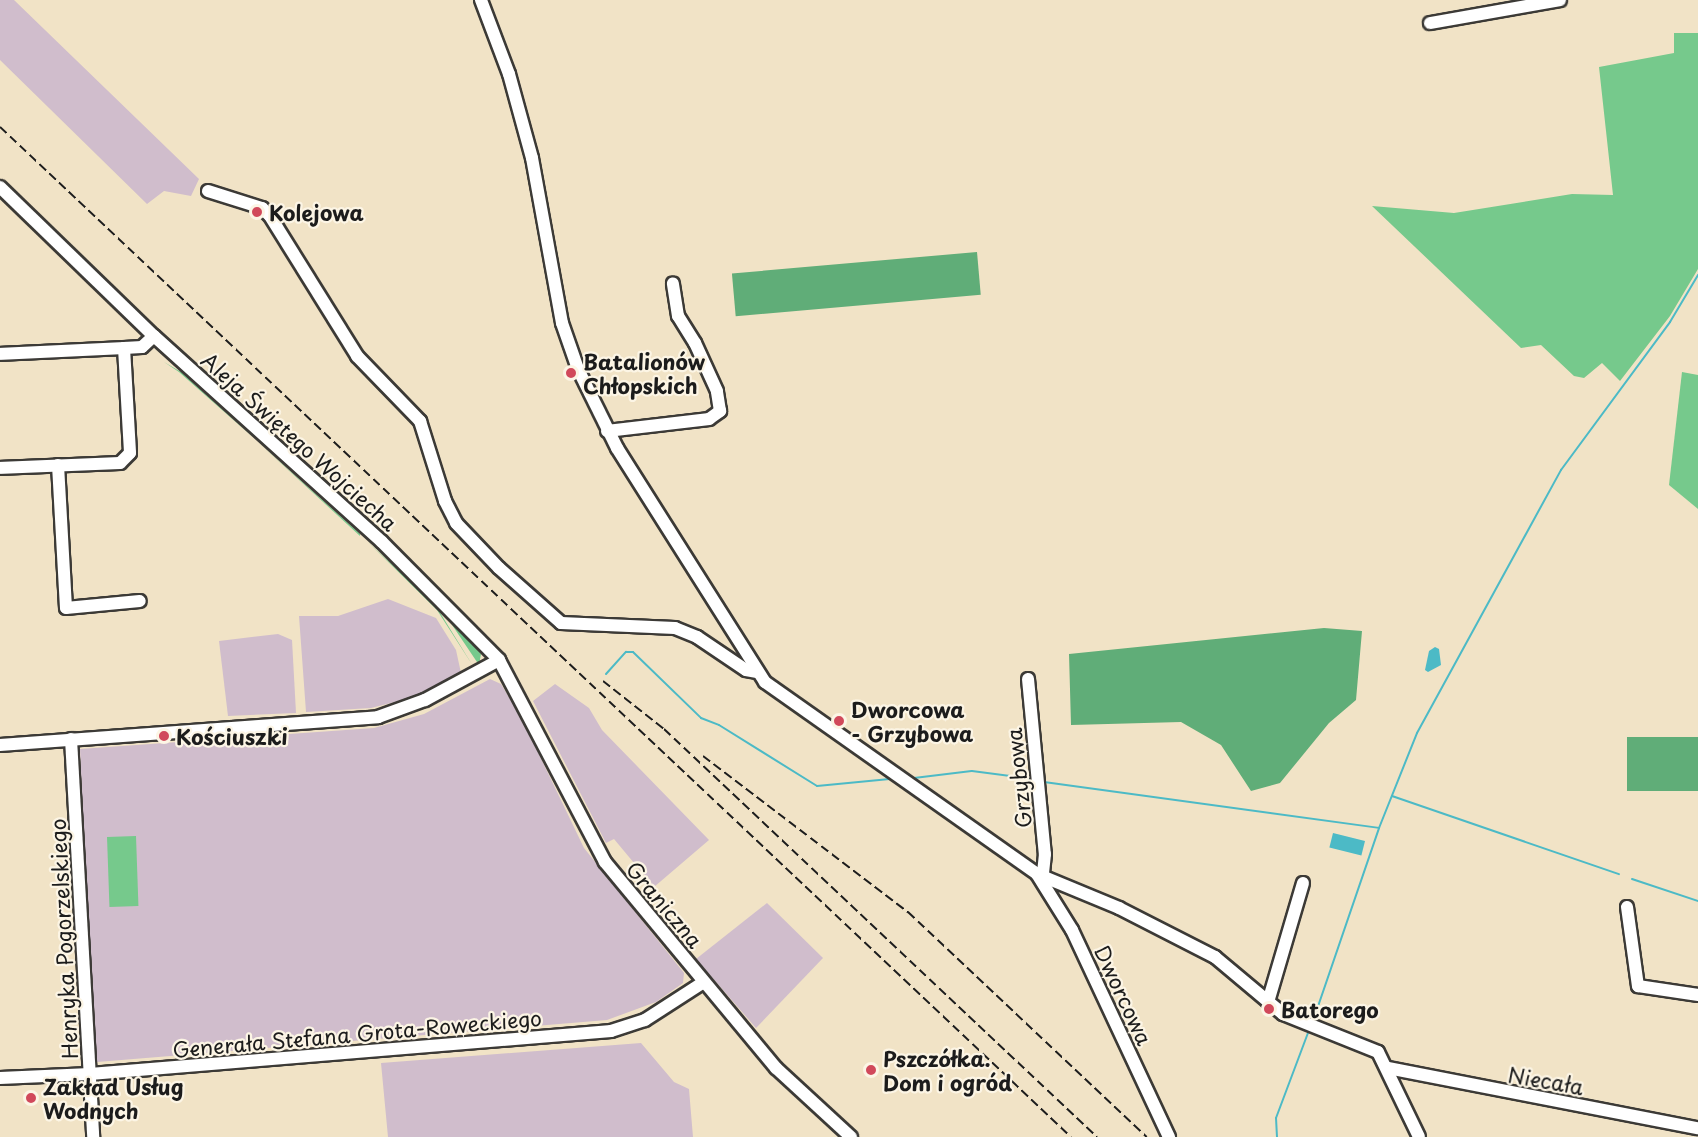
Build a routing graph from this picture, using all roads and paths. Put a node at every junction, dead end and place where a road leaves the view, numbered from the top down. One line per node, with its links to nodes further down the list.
1 (481, 0): 12 (street)
2 (1560, 0): 3 (street)
3 (1430, 23)
4 (0, 177): 7 (street, Aleja Świętego Wojciecha)
5 (0, 187): 7 (street, Aleja Świętego Wojciecha)
6 (208, 191): 17 (street)
7 (71, 254): 9 (street, Aleja Świętego Wojciecha)
8 (673, 283): 12 (street)
9 (154, 336): 10 (street); 18 (street, Aleja Świętego Wojciecha)
10 (124, 348): 11 (street); 13 (street)
11 (0, 354)
12 (607, 431): 16 (street)
13 (58, 465): 14 (street); 15 (street)
14 (0, 468)
15 (140, 601)
16 (735, 636): 17 (street); 19 (street)
17 (716, 649): 19 (street)
18 (499, 660): 21 (street); 28 (street, Graniczna)
19 (756, 672): 23 (street)
20 (1028, 679): 23 (street, Grzybowa)
21 (71, 740): 22 (street); 32 (street, Henryka Pogorzelskiego)
22 (0, 745)
23 (1040, 873): 25 (street); 26 (street, Dworcowa)
24 (1303, 883): 30 (street)
25 (1071, 886): 26 (street); 30 (street)
26 (1060, 907): 37 (street, Dworcowa)
27 (1628, 907): 29 (street)
28 (704, 982): 32 (street, Generała Stefana Grota-Roweckiego); 36 (street, Graniczna)
29 (1698, 995)
30 (1268, 1002): 31 (street)
31 (1388, 1068): 34 (street, Niecała); 38 (street)
32 (90, 1074): 33 (street, Generała Stefana Grota-Roweckiego); 35 (street, Henryka Pogorzelskiego)
33 (0, 1078)
34 (1698, 1128)
35 (93, 1137)
36 (851, 1137)
37 (1169, 1137)
38 (1419, 1137)

